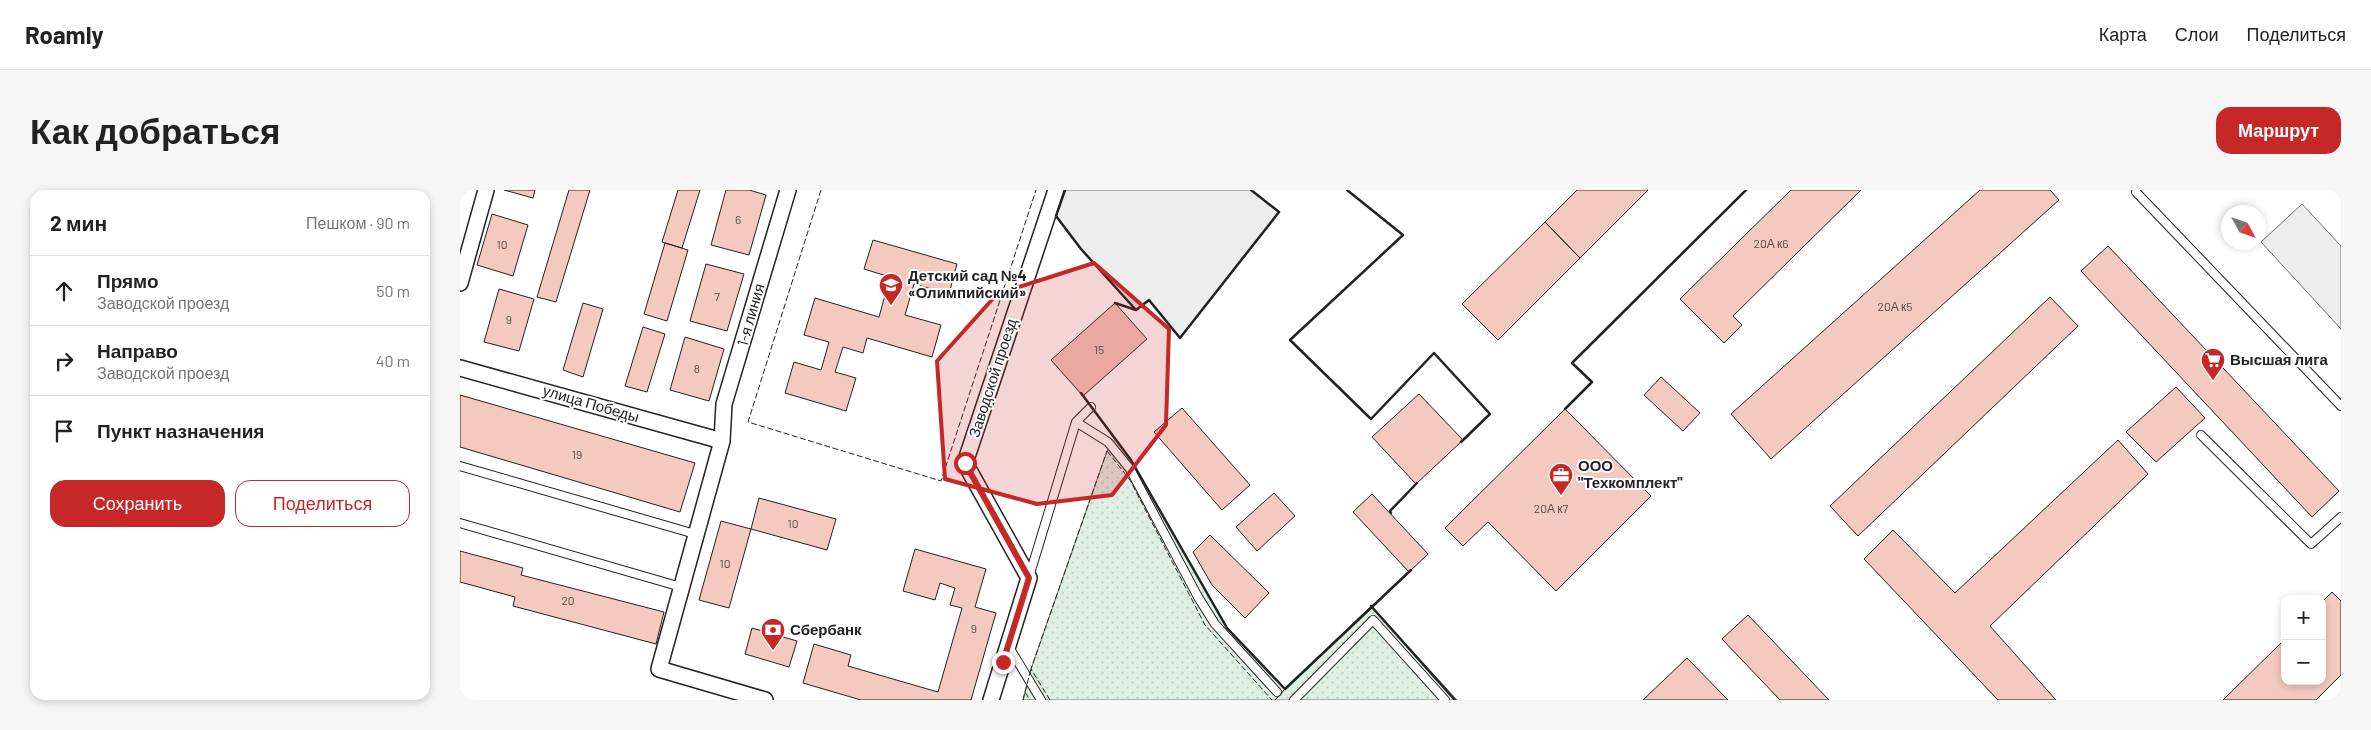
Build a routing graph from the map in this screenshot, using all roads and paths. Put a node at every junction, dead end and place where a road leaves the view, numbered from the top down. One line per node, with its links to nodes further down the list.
1 (486, 190): 5 (street)
2 (788, 190): 11 (street, 1-я линия)
3 (1056, 190): 16 (street, Заводской проезд)
4 (2136, 192): 7 (lane)
5 (460, 283)
6 (460, 368): 11 (street, улица Победы)
7 (2341, 406)
8 (1092, 407): 9 (lane)
9 (1076, 422): 16 (lane); 19 (lane)
10 (2202, 435): 13 (lane)
11 (722, 441): 15 (street, 1-я линия)
12 (460, 466): 15 (lane)
13 (2341, 516)
14 (460, 523): 17 (lane)
15 (695, 534): 17 (street, 1-я линия)
16 (1029, 578): 18 (street)
17 (681, 586): 20 (street, 1-я линия)
18 (1008, 645): 21 (street); 22 (lane)
19 (1277, 692)
20 (765, 700)
21 (991, 700)
22 (1041, 700)
23 (1294, 700): 24 (lane)
24 (1445, 700)

